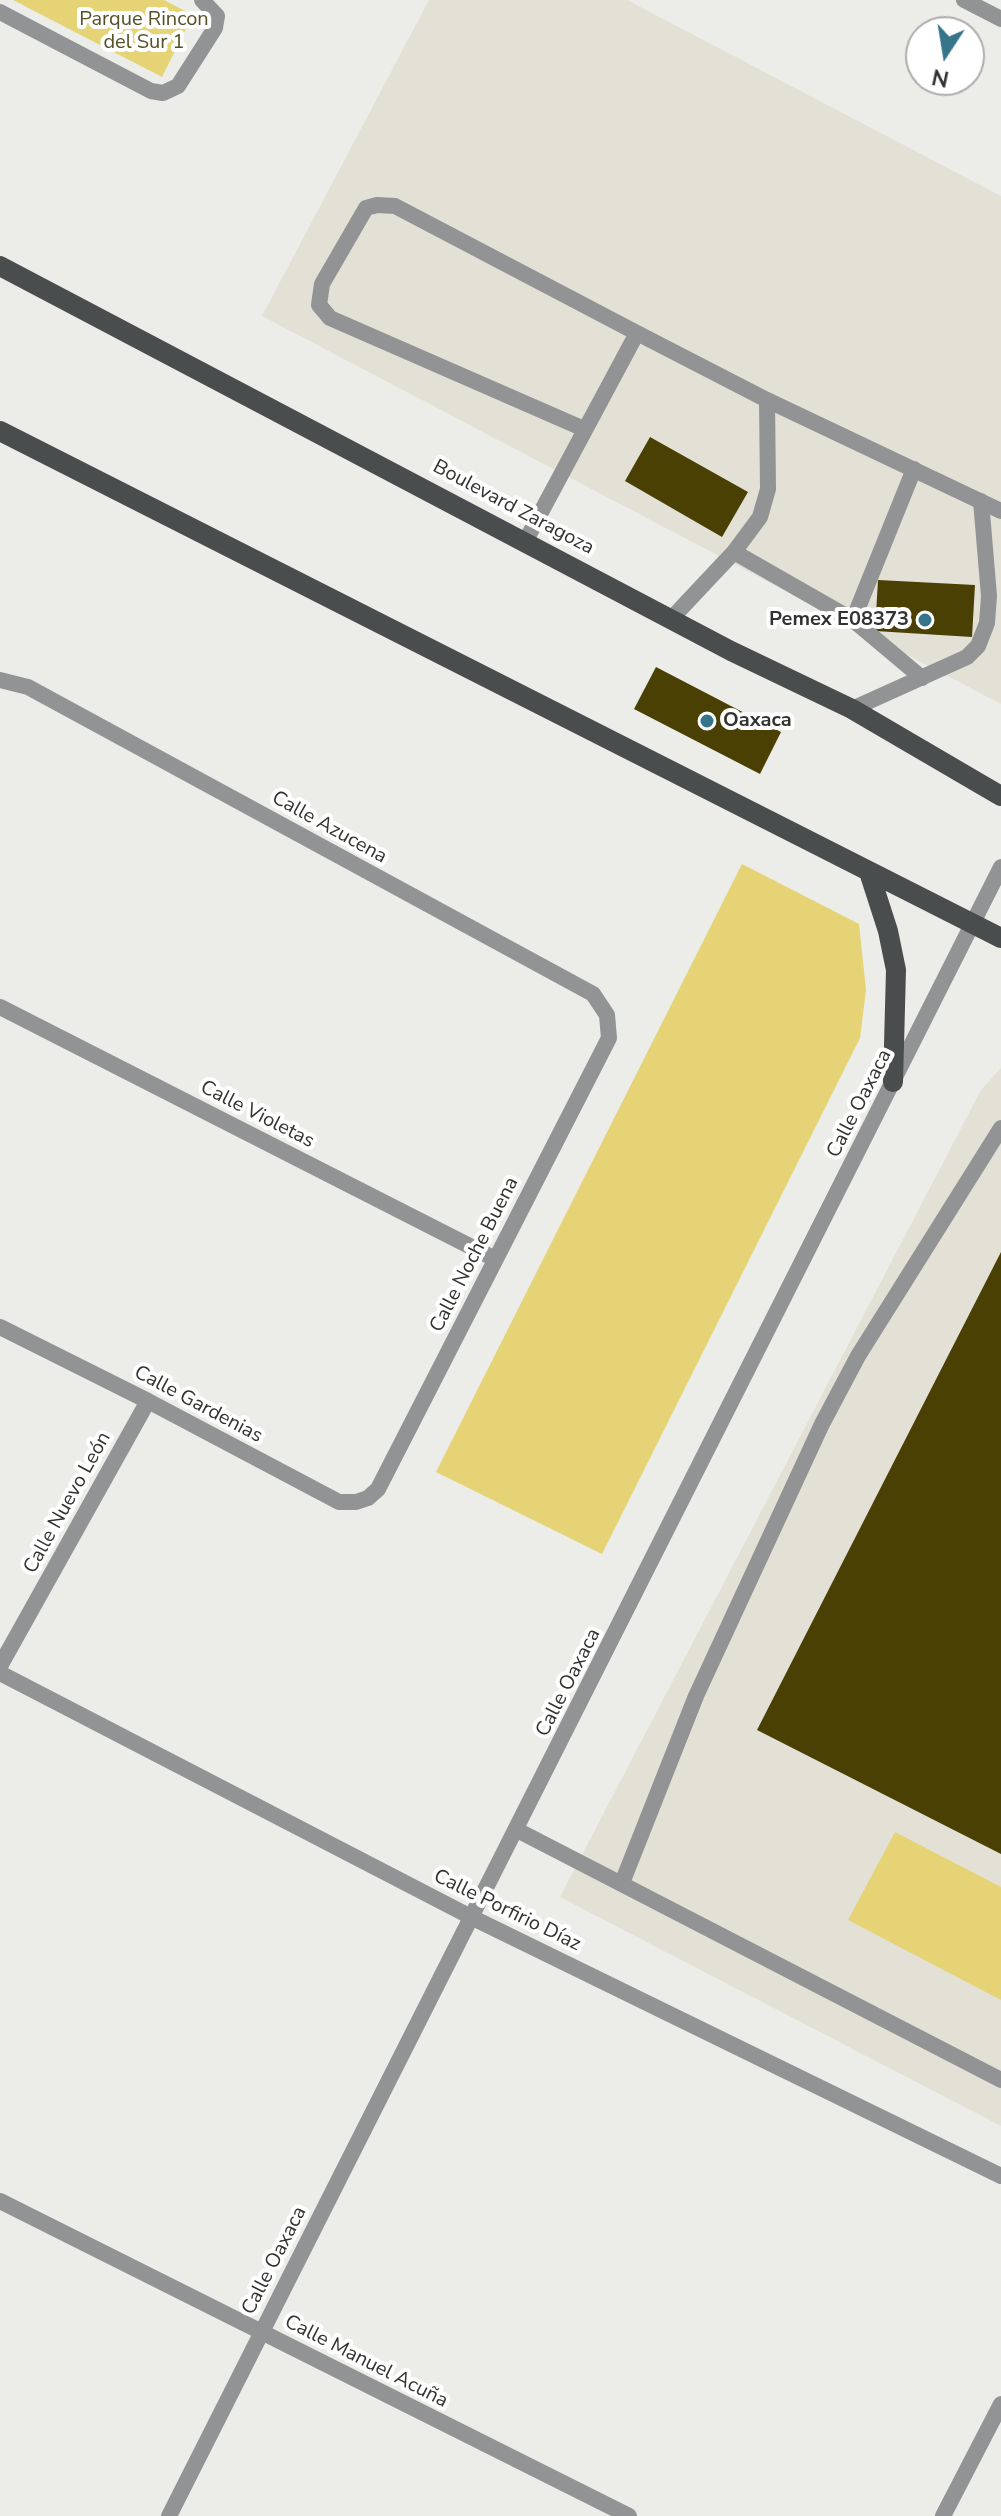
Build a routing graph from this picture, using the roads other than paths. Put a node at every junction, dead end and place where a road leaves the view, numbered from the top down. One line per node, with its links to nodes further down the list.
1 (202, 0): 3 (street)
2 (964, 0): 4 (street)
3 (0, 12)
4 (1001, 19)
5 (0, 266): 13 (main road, Boulevard Zaragoza)
6 (637, 333): 7 (street); 8 (street); 8 (street)
7 (767, 400): 10 (street); 14 (street)
8 (584, 429): 13 (street)
9 (0, 431): 22 (main road)
10 (914, 469): 11 (street); 16 (street)
11 (981, 501): 12 (street); 17 (street)
12 (1001, 511)
13 (525, 542): 15 (main road, Boulevard Zaragoza)
14 (734, 552): 15 (street); 16 (street)
15 (671, 619): 19 (main road, Boulevard Zaragoza)
16 (853, 620): 17 (street)
17 (922, 678): 19 (street)
18 (0, 680): 26 (street, Calle Azucena)
19 (852, 709): 20 (main road, Boulevard Zaragoza)
20 (1001, 796)
21 (1001, 867): 23 (street, Calle Oaxaca)
22 (869, 872): 23 (main road); 27 (main road)
23 (974, 924): 24 (main road); 27 (street, Calle Oaxaca)
24 (1001, 938)
25 (0, 1007): 29 (street, Calle Violetas)
26 (609, 1038): 29 (street, Calle Noche Buena)
27 (893, 1082): 35 (street, Calle Oaxaca)
28 (1001, 1128): 36 (street)
29 (495, 1259): 32 (street, Calle Noche Buena)
30 (0, 1327): 31 (street, Calle Gardenias)
31 (148, 1401): 32 (street, Calle Gardenias); 33 (street, Calle Nuevo León)
32 (378, 1489)
33 (0, 1666)
34 (0, 1673): 37 (street, Calle Porfirio Díaz)
35 (517, 1830): 36 (street); 37 (street, Calle Oaxaca)
36 (622, 1883): 38 (street)
37 (473, 1918): 39 (street, Calle Porfirio Díaz); 41 (street, Calle Oaxaca)
38 (1001, 2080)
39 (1001, 2176)
40 (0, 2201): 41 (street, Calle Manuel Acuña)
41 (261, 2332): 43 (street, Calle Oaxaca); 44 (street, Calle Manuel Acuña)
42 (1001, 2404): 45 (street)
43 (169, 2516)
44 (629, 2516)
45 (943, 2516)

